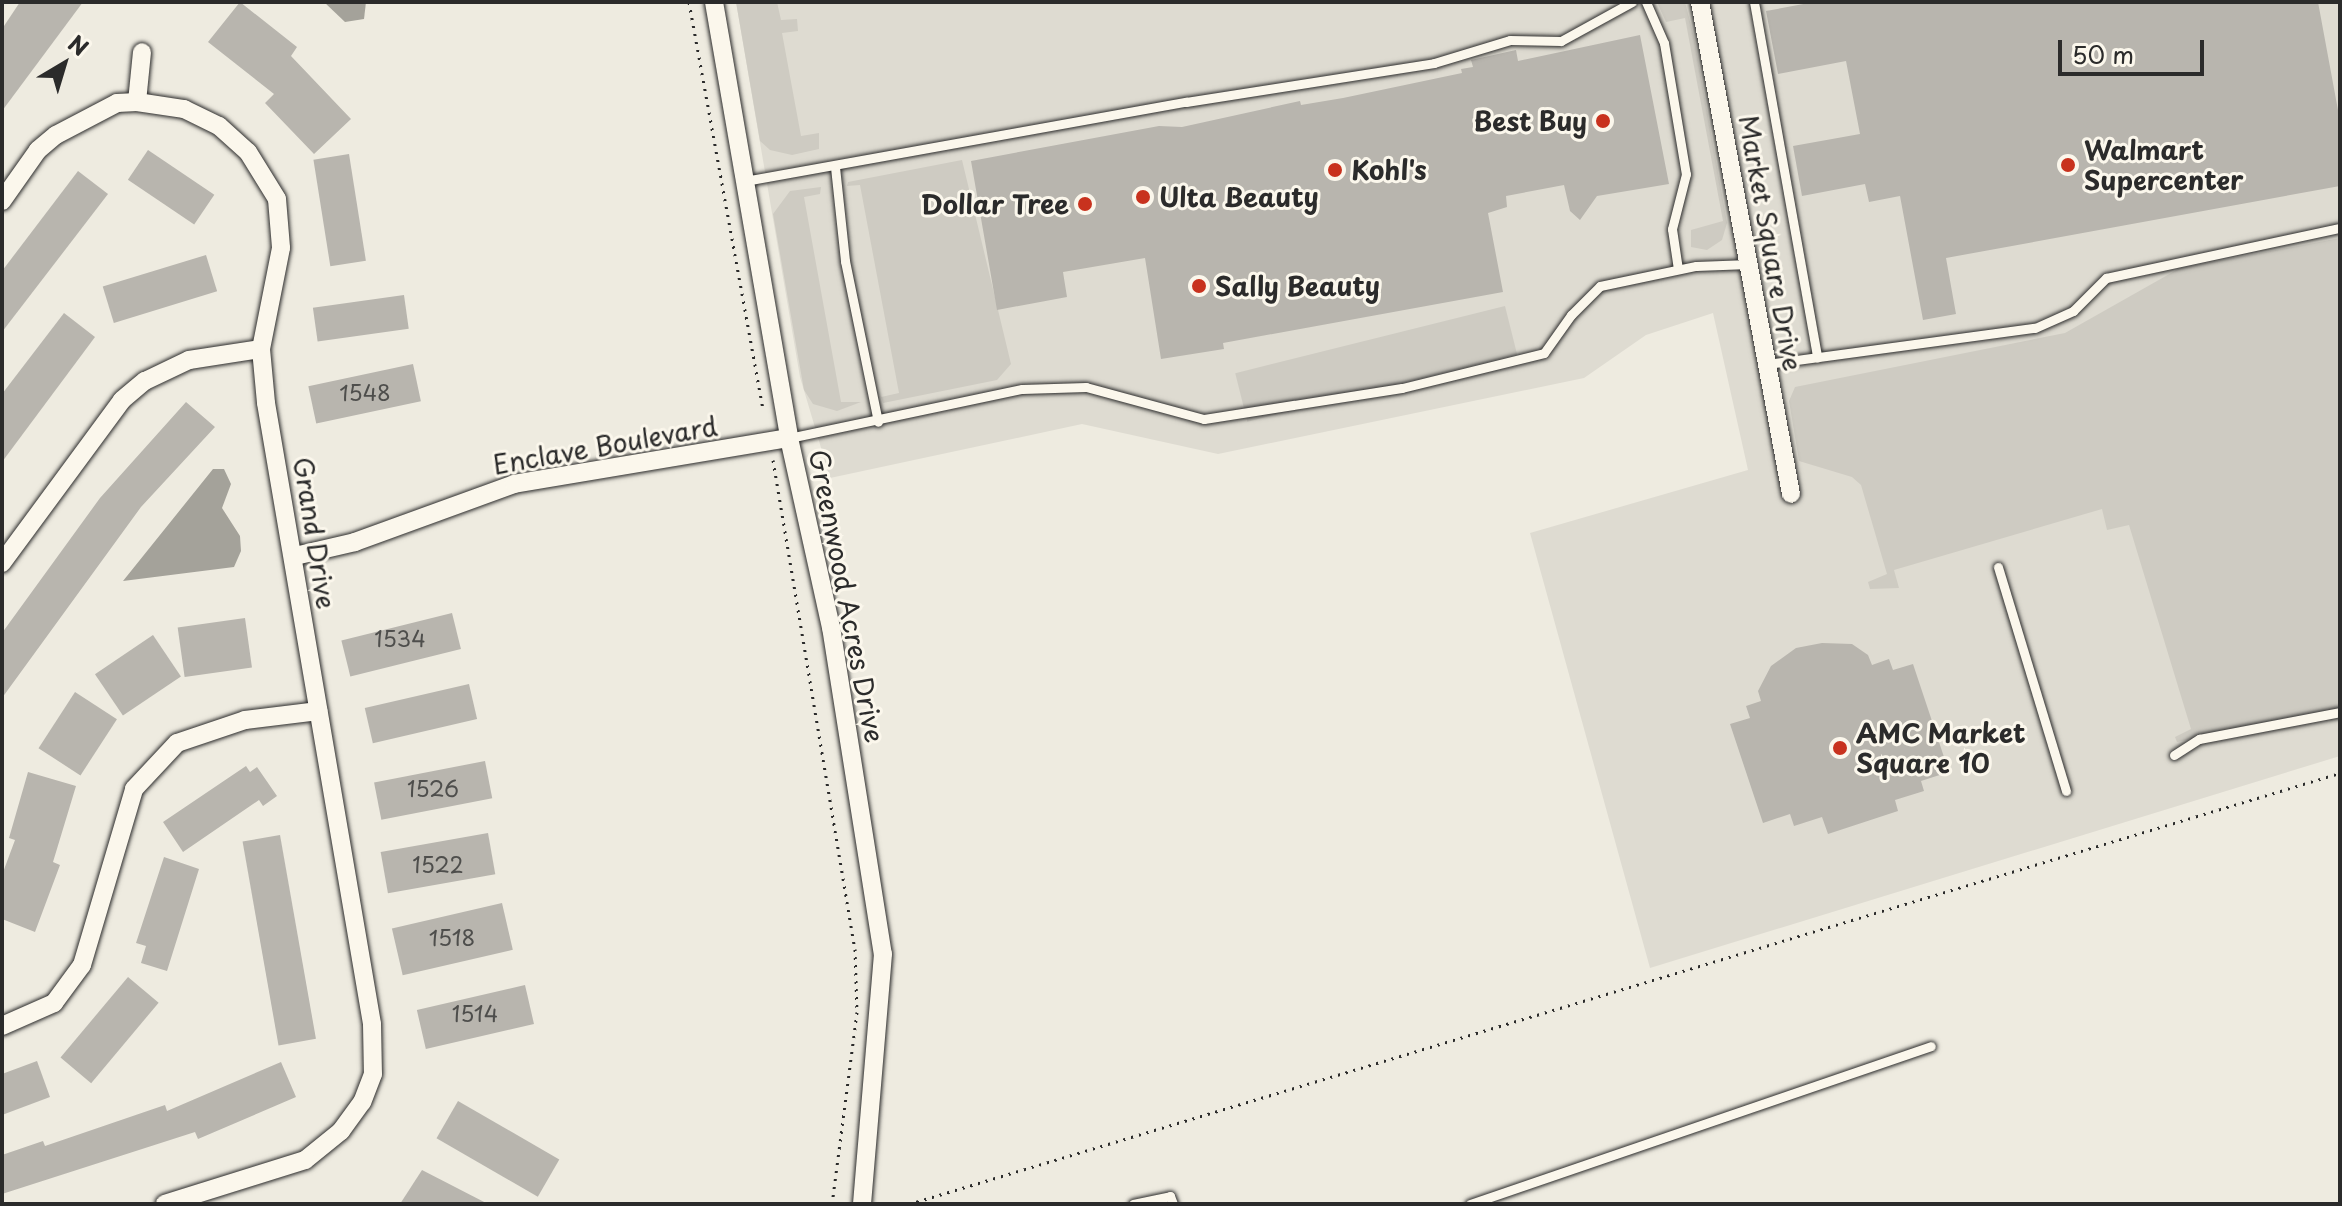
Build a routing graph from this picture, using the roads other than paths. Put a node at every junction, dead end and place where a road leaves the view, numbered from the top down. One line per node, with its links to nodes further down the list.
1 (714, 2): 9 (street, Greenwood Acres Drive)
2 (1632, 2): 8 (lane)
3 (1646, 2): 13 (lane)
4 (1700, 2): 12 (street, Market Square Drive)
5 (1754, 2): 15 (lane)
6 (142, 52): 7 (street)
7 (137, 102): 10 (street, Grand Drive); 14 (street, Grand Drive)
8 (835, 167): 9 (lane); 17 (lane)
9 (745, 181): 18 (street, Greenwood Acres Drive)
10 (2, 201)
11 (2340, 228): 15 (lane)
12 (1749, 264): 13 (lane); 16 (street, Market Square Drive)
13 (1678, 269): 17 (lane)
14 (261, 349): 20 (street, Grand Drive); 21 (street)
15 (1817, 357): 16 (lane)
16 (1767, 364): 19 (street, Market Square Drive)
17 (878, 422): 18 (lane)
18 (789, 438): 20 (street, Enclave Boulevard); 31 (street, Greenwood Acres Drive)
19 (1791, 494)
20 (295, 556): 23 (street, Grand Drive)
21 (2, 563)
22 (1998, 567): 26 (lane)
23 (318, 711): 27 (street); 30 (street, Grand Drive)
24 (2340, 712): 25 (lane)
25 (2174, 755)
26 (2066, 791)
27 (2, 1026)
28 (1931, 1046): 29 (lane)
29 (1511, 1192): 34 (lane); 35 (lane)
30 (165, 1204)
31 (862, 1204)
32 (1133, 1204): 33 (lane)
33 (1173, 1204)
34 (1470, 1204)
35 (1501, 1204)

